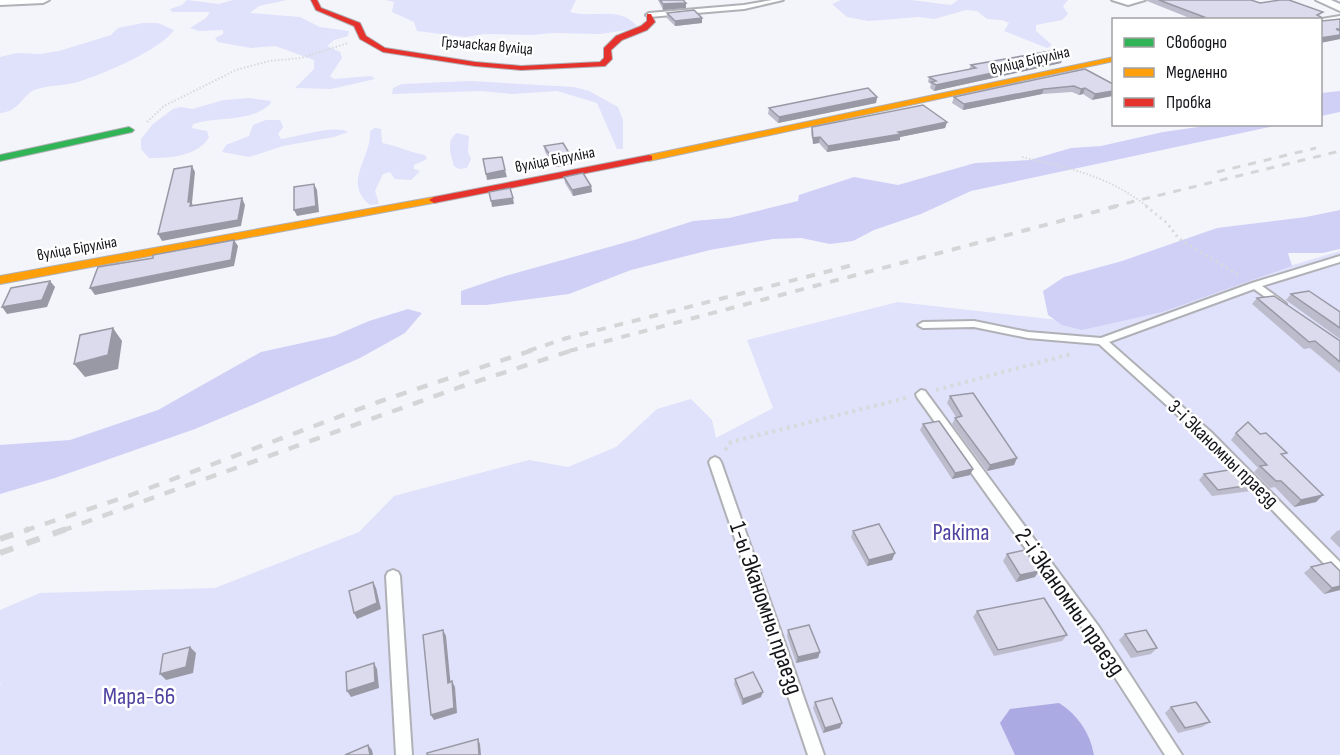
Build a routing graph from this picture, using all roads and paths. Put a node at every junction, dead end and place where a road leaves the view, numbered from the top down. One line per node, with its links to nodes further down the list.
1 (43, 0): 7 (street)
2 (314, 0): 12 (street, Грэчаская вуліца)
3 (780, 0): 9 (lane)
4 (1118, 0): 5 (street)
5 (1139, 0)
6 (1322, 0): 8 (street)
7 (0, 2)
8 (1340, 8)
9 (649, 15): 12 (street, Грэчаская вуліца)
10 (1340, 19): 11 (street)
11 (1322, 22)
12 (363, 37): 14 (path)
13 (1112, 59): 18 (street, вуліца Біруліна)
14 (129, 130): 16 (street)
15 (1022, 157): 19 (path)
16 (0, 158)
17 (1340, 259): 19 (lane)
18 (0, 280)
19 (1255, 285): 20 (lane); 22 (lane)
20 (1293, 313)
21 (923, 325): 22 (lane)
22 (1102, 342): 25 (lane, 3-і Эканомны праезд)
23 (921, 394): 29 (lane, 2-і Эканомны праезд)
24 (716, 462): 28 (lane, 1-ы Эканомны праезд)
25 (1340, 571)
26 (393, 576): 27 (lane)
27 (404, 755)
28 (816, 755)
29 (1174, 755)

